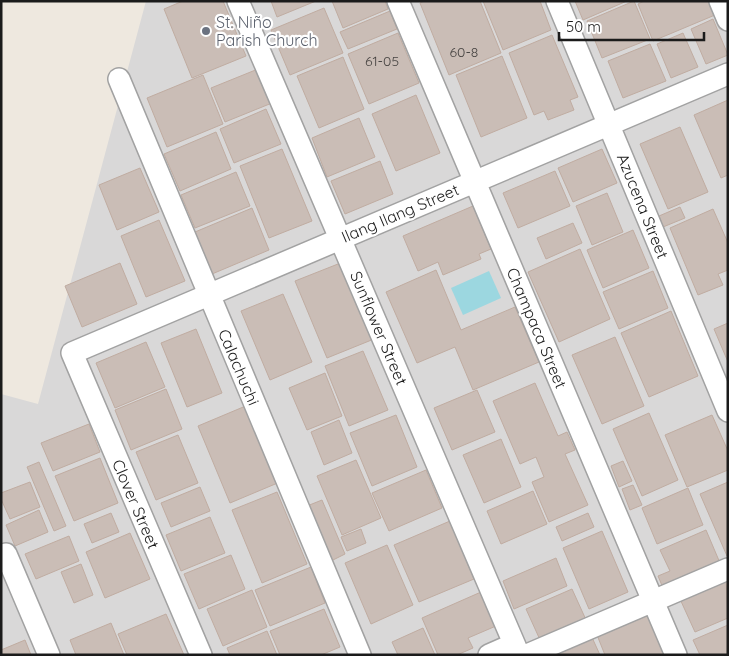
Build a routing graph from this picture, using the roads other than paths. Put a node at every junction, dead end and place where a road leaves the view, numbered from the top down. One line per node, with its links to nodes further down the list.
1 (238, 1): 10 (street, Sunflower Street)
2 (398, 1): 9 (street, Champaca Street)
3 (557, 1): 8 (street, Azucena Street)
4 (720, 1): 5 (street)
5 (728, 20)
6 (728, 74): 8 (street, Ilang Ilang Street)
7 (119, 79): 11 (street, Calachuchi)
8 (609, 124): 9 (street, Ilang Ilang Street); 13 (street, Azucena Street)
9 (475, 181): 10 (street, Ilang Ilang Street); 16 (street, Champaca Street)
10 (340, 238): 11 (street, Ilang Ilang Street); 17 (street, Sunflower Street)
11 (209, 294): 12 (street, Ilang Ilang Street); 20 (street, Calachuchi)
12 (72, 353): 19 (street, Clover Street)
13 (728, 411)
14 (6, 554): 18 (street)
15 (728, 569): 16 (street)
16 (653, 601): 17 (street); 22 (street, Champaca Street)
17 (520, 651): 21 (street)
18 (49, 655)
19 (201, 655)
20 (360, 655)
21 (489, 655)
22 (676, 655)

